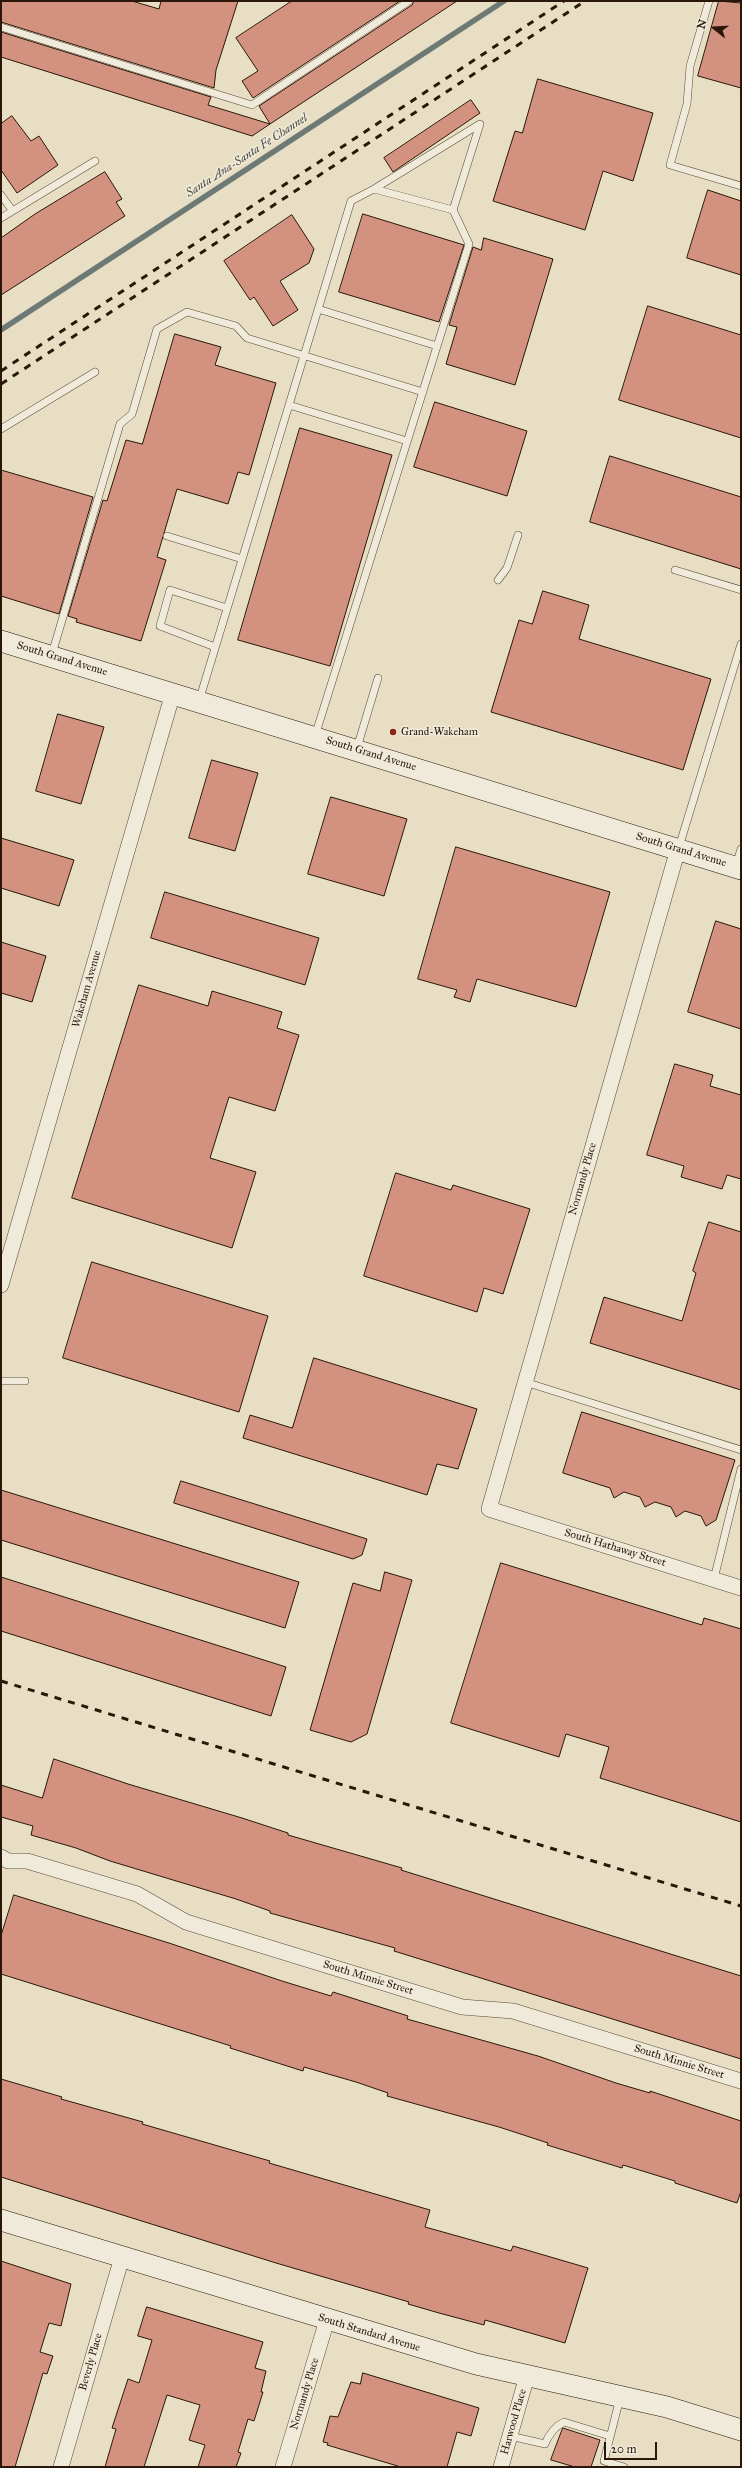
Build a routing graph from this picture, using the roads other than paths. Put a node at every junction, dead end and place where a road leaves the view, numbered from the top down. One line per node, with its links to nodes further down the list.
1 (408, 1): 3 (lane)
2 (709, 1): 5 (lane)
3 (1, 28)
4 (95, 161): 8 (lane)
5 (741, 186)
6 (374, 189): 9 (lane); 9 (lane); 11 (lane)
7 (1, 196): 8 (lane)
8 (12, 210): 10 (lane)
9 (453, 210): 12 (lane)
10 (1, 218)
11 (318, 309): 12 (lane); 13 (lane)
12 (437, 346): 15 (lane)
13 (304, 356): 15 (lane); 16 (lane); 29 (lane)
14 (95, 372): 17 (lane)
15 (423, 392): 18 (lane)
16 (289, 405): 18 (lane); 21 (lane)
17 (1, 429)
18 (407, 441): 33 (lane)
19 (518, 535): 23 (lane)
20 (167, 536): 21 (lane)
21 (242, 559): 25 (lane)
22 (675, 570): 24 (lane)
23 (498, 580)
24 (741, 590)
25 (227, 608): 28 (lane); 28 (lane)
26 (1, 641): 29 (main road, South Grand Avenue)
27 (741, 644): 35 (lane)
28 (215, 647): 32 (lane)
29 (51, 656): 31 (main road, South Grand Avenue)
30 (378, 678): 34 (lane)
31 (173, 693): 32 (main road, South Grand Avenue); 37 (street, Wakeham Avenue)
32 (199, 701): 33 (main road, South Grand Avenue)
33 (315, 736): 34 (main road, South Grand Avenue)
34 (356, 749): 35 (main road, South Grand Avenue)
35 (678, 849): 36 (main road, South Grand Avenue); 40 (street, Normandy Place)
36 (739, 862)
37 (1, 1285)
38 (1, 1381): 39 (lane)
39 (25, 1381)
40 (525, 1382): 41 (lane); 43 (street, Normandy Place)
41 (741, 1450)
42 (741, 1469): 44 (lane)
43 (489, 1509): 44 (street, South Hathaway Street)
44 (714, 1580): 45 (street, South Hathaway Street)
45 (741, 1588)
46 (1, 1857): 47 (street, South Minnie Street)
47 (741, 2081)
48 (1, 2220): 49 (main road, South Standard Avenue)
49 (122, 2257): 50 (main road, South Standard Avenue); 56 (street, Beverly Place)
50 (327, 2320): 51 (main road, South Standard Avenue); 57 (street, Normandy Place)
51 (528, 2376): 52 (main road, South Standard Avenue); 54 (street, Harwood Place)
52 (620, 2397): 53 (main road, South Standard Avenue); 55 (lane)
53 (741, 2430)
54 (510, 2436): 55 (lane); 58 (street, Harwood Place)
55 (610, 2436): 59 (lane)
56 (61, 2467)
57 (284, 2467)
58 (501, 2467)
59 (624, 2467)

